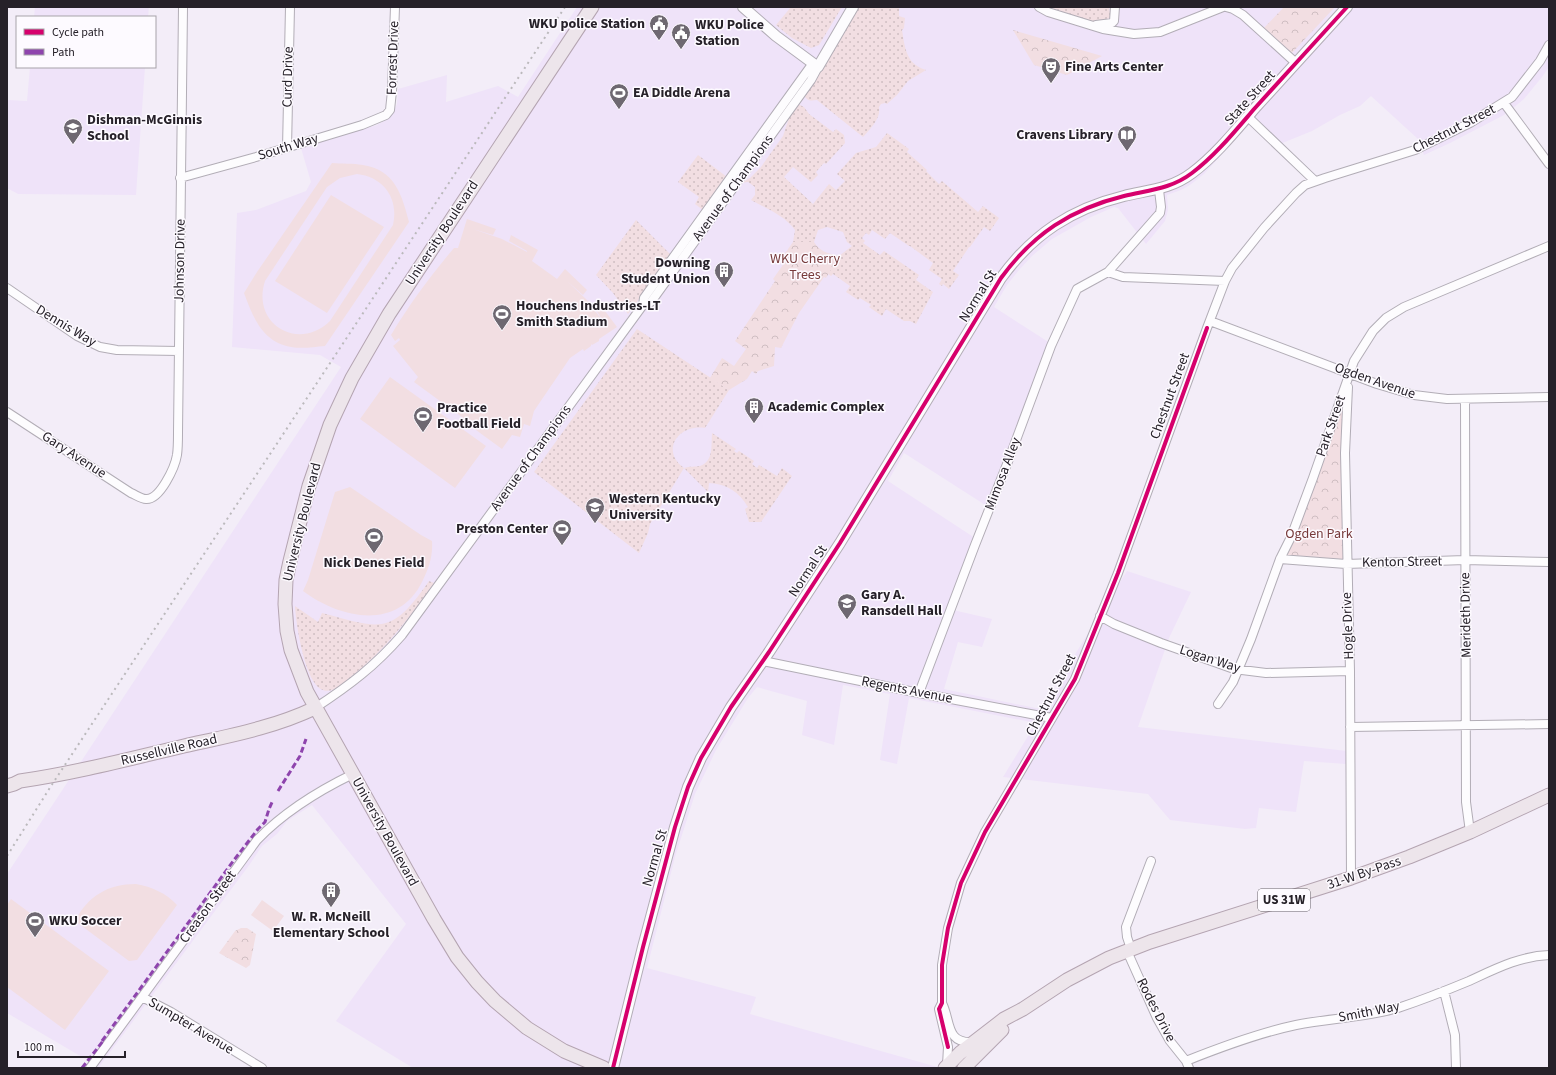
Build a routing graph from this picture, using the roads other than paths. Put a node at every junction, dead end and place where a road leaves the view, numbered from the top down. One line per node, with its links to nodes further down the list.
1 (183, 7): 21 (street, Johnson Drive)
2 (290, 7): 19 (street, Curd Drive)
3 (395, 7): 17 (street, Forrest Drive)
4 (592, 7): 45 (main road, University Boulevard)
5 (743, 7): 15 (street)
6 (846, 7): 15 (street)
7 (853, 7): 15 (street)
8 (1039, 7): 12 (street)
9 (1115, 7): 12 (street)
10 (1227, 7): 12 (street); 14 (street)
11 (1347, 7): 14 (street, State Street)
12 (1093, 26)
13 (1549, 45): 16 (street, Chestnut Street)
14 (1296, 63): 18 (street, State Street)
15 (816, 65): 45 (street, Avenue of Champions)
16 (1504, 103): 20 (street); 22 (street, Chestnut Street)
17 (390, 109): 19 (street, South Way)
18 (1248, 117): 22 (street); 23 (street, State Street)
19 (287, 148): 21 (street, South Way)
20 (1549, 164)
21 (180, 178): 29 (street, Johnson Drive)
22 (1315, 181): 26 (street, Chestnut Street)
23 (1159, 190): 25 (street, Mimosa Alley); 40 (street, Normal St)
24 (1549, 246): 30 (street, Park Street)
25 (1108, 272): 26 (street); 43 (street, Mimosa Alley)
26 (1225, 280): 28 (street, Chestnut Street)
27 (7, 288): 29 (street, Dennis Way)
28 (1210, 321): 30 (street, Ogden Avenue); 39 (street, Chestnut Street)
29 (179, 352): 34 (street, Johnson Drive)
30 (1350, 373): 32 (street, Ogden Avenue); 35 (street, Park Street); 38 (street, Hogle Drive)
31 (1549, 397): 32 (street, Ogden Avenue)
32 (1465, 399): 36 (street, Merideth Drive)
33 (7, 412): 34 (street, Gary Avenue)
34 (142, 498)
35 (1280, 559): 38 (street, Kenton Street); 41 (street, Park Street)
36 (1465, 560): 37 (street, Kenton Street); 38 (street, Kenton Street); 48 (street, Merideth Drive)
37 (1549, 562)
38 (1346, 564): 42 (street, Hogle Drive)
39 (1100, 616): 41 (street, Logan Way); 46 (street, Chestnut Street)
40 (763, 661): 43 (street, Regents Avenue); 69 (street, Normal St)
41 (1239, 670): 42 (street, Logan Way); 44 (street, Park Street)
42 (1350, 671): 49 (street, Hogle Drive)
43 (919, 693): 46 (street, Regents Avenue)
44 (1218, 704)
45 (315, 708): 50 (main road, University Boulevard); 51 (main road, Russellville Road)
46 (1052, 718): 61 (street, Chestnut Street)
47 (1549, 724): 48 (street)
48 (1466, 726): 49 (street); 54 (street, Merideth Drive)
49 (1350, 727): 56 (street, Hogle Drive)
50 (353, 774): 60 (street, Creason Street); 68 (main road, University Boulevard)
51 (13, 781): 52 (main road, Russellville Road)
52 (7, 786)
53 (1549, 795): 54 (main road, 31-W By-Pass / US 31W)
54 (1470, 832): 56 (main road, 31-W By-Pass / US 31W)
55 (1151, 861): 57 (street, Rodes Drive)
56 (1351, 878): 57 (main road, 31-W By-Pass / US 31W)
57 (1129, 950): 62 (main road, 31-W By-Pass / US 31W); 64 (street, Rodes Drive)
58 (1549, 955): 59 (street, Smith Way)
59 (1444, 991): 64 (street, Smith Way); 71 (street)
60 (142, 997): 66 (street, Creason Street); 67 (street, Sumpter Avenue)
61 (942, 1003): 63 (street, Chestnut Street); 65 (street, Chestnut Street)
62 (1023, 1009): 63 (main road, 31-W By-Pass); 70 (main road, 31-W By-Pass)
63 (973, 1042): 65 (main road, 31-W By-Pass)
64 (1187, 1064)
65 (946, 1067)
66 (90, 1068)
67 (262, 1068)
68 (604, 1068)
69 (613, 1068)
70 (964, 1068)
71 (1456, 1068)

